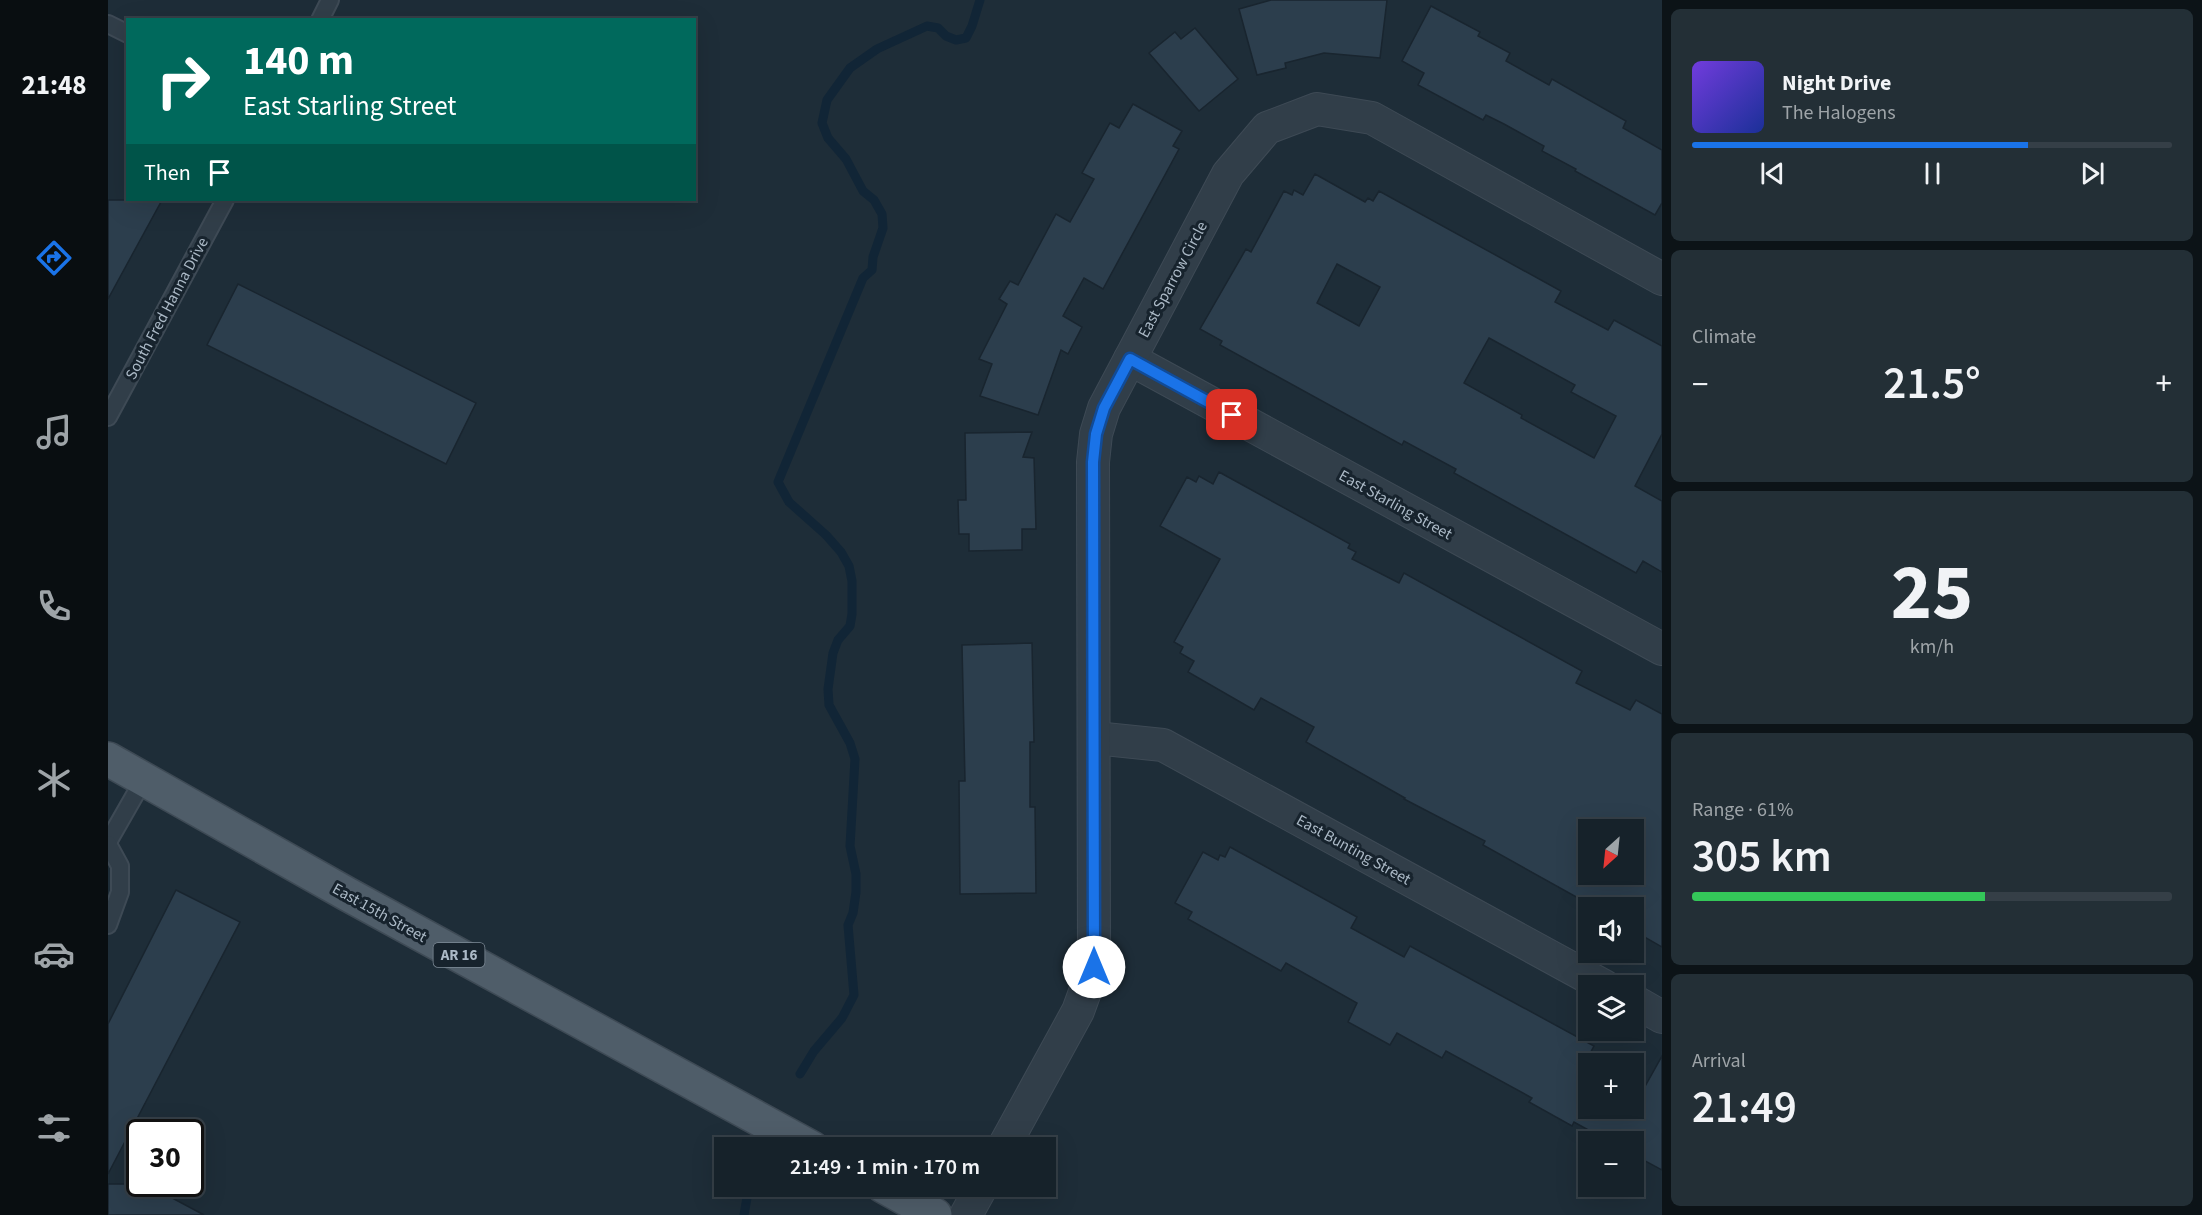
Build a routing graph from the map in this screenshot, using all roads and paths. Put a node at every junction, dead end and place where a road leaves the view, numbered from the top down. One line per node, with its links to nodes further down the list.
1 (330, 0): 2 (lane)
2 (321, 18)
3 (108, 24): 4 (lane)
4 (126, 33)
5 (224, 201): 8 (lane, South Fred Hanna Drive)
6 (1662, 279): 7 (street, East Sparrow Circle)
7 (1130, 359): 9 (street, East Starling Street); 10 (street, East Sparrow Circle)
8 (108, 417)
9 (1662, 649)
10 (1095, 738): 15 (street, East Bunting Street); 19 (street, East Sparrow Circle)
11 (108, 759): 12 (main road, East 15th Street / AR 16)
12 (144, 779): 13 (lane); 18 (main road, East 15th Street / AR 16)
13 (108, 843): 14 (lane)
14 (108, 925)
15 (1584, 975)
16 (1644, 1007): 17 (street)
17 (1662, 1017)
18 (792, 1137)
19 (1009, 1137)
20 (903, 1197): 22 (main road)
21 (976, 1197): 23 (street)
22 (935, 1215)
23 (966, 1215)

